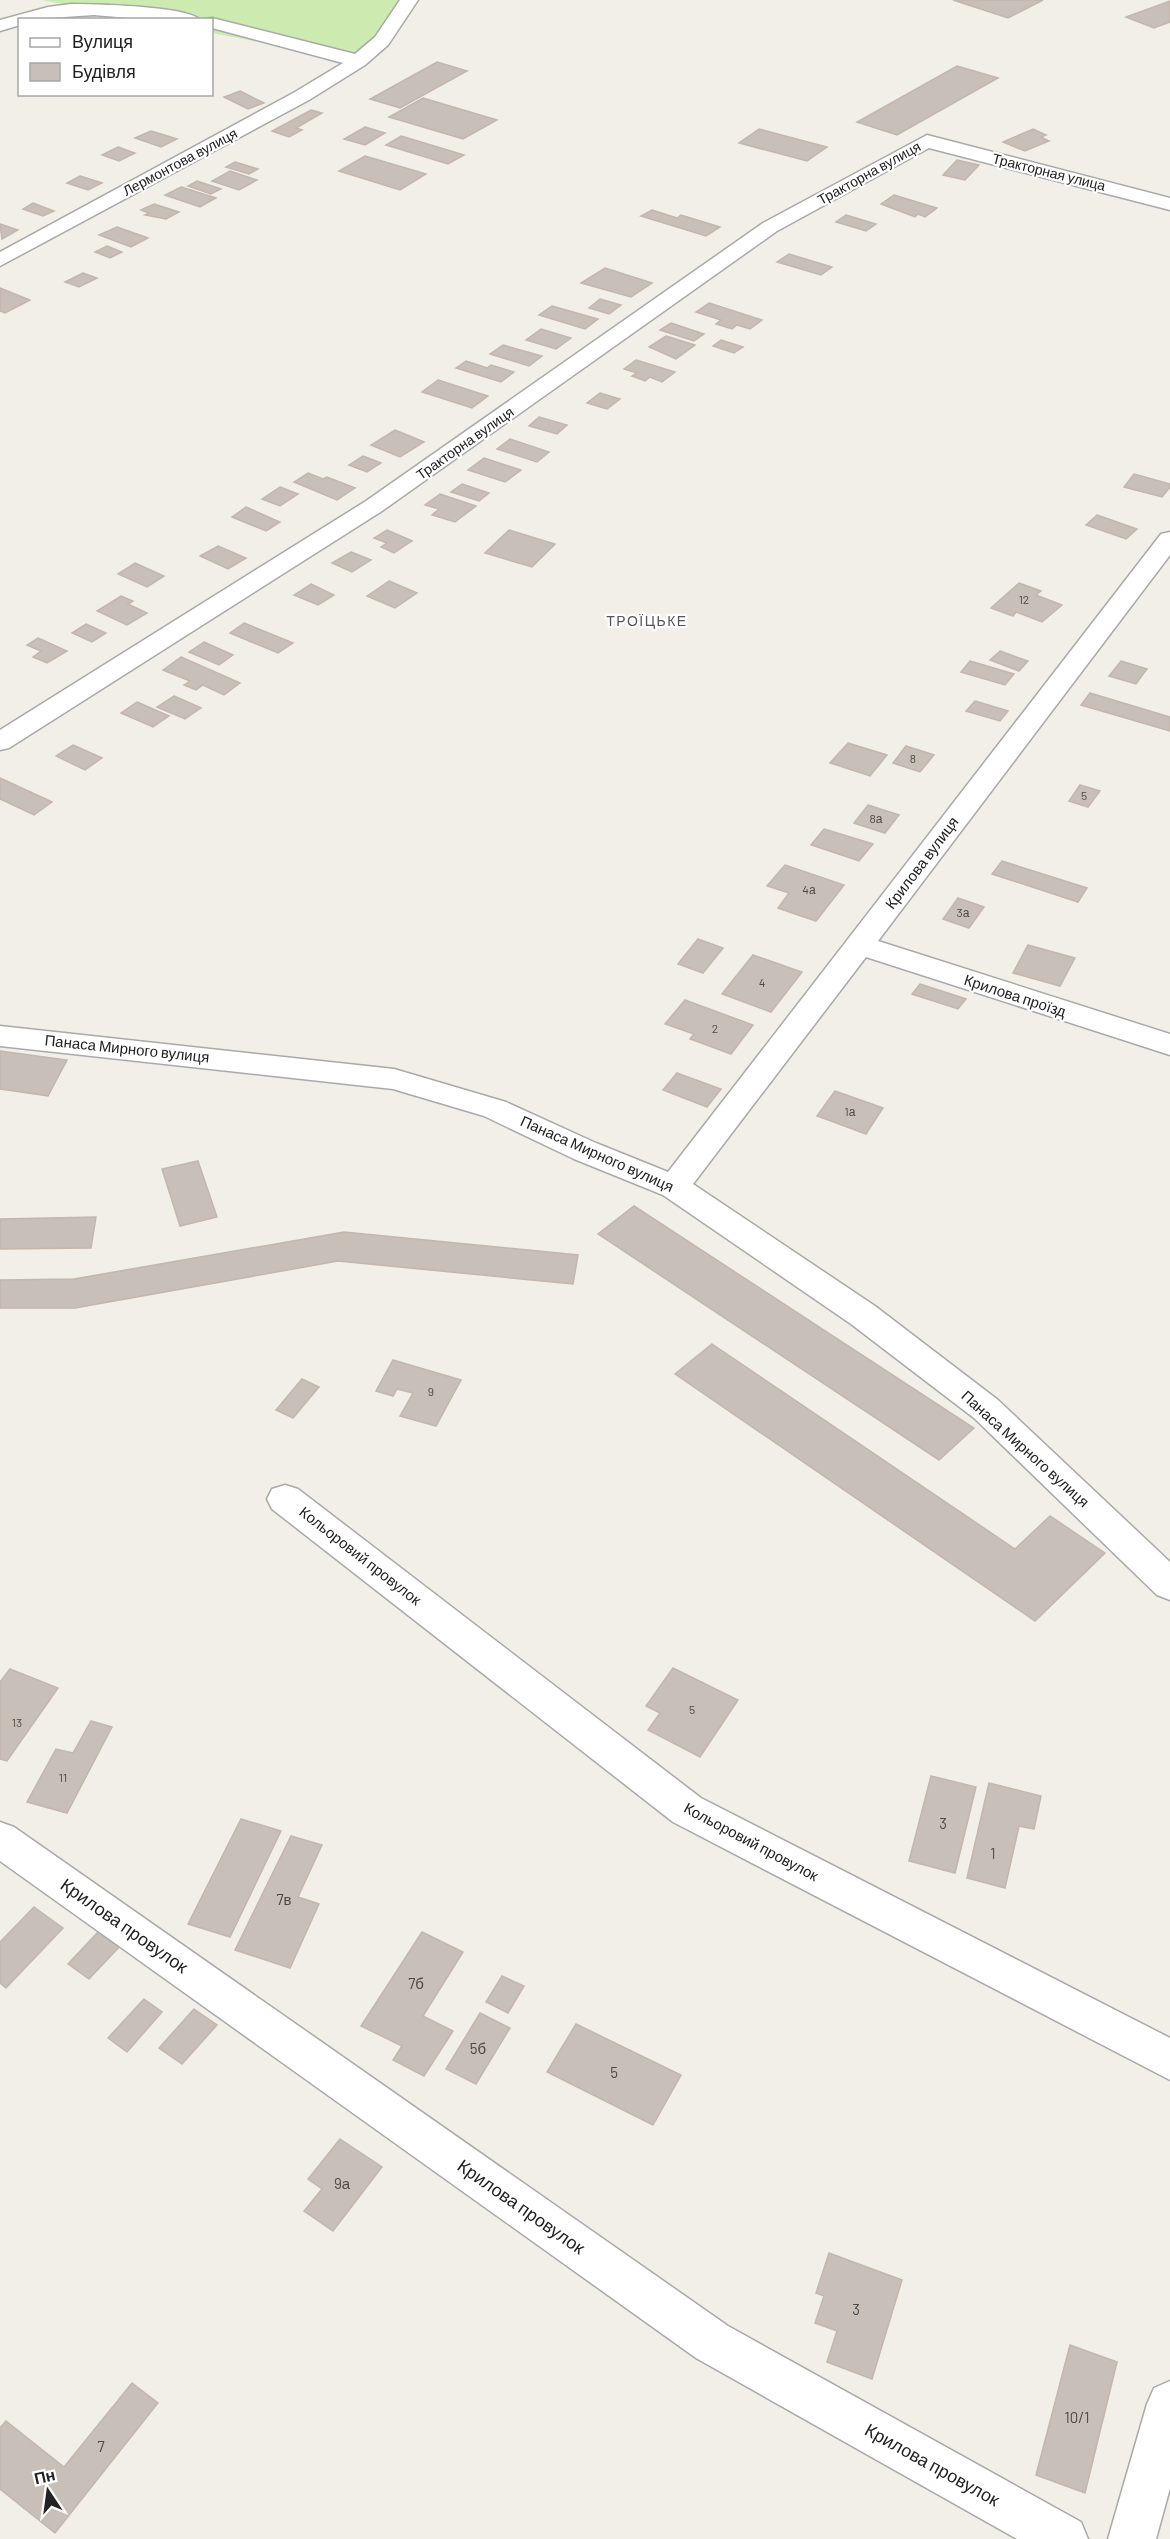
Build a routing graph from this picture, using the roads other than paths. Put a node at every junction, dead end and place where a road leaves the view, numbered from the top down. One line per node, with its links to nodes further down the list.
1 (410, 0): 10 (street, Лермонтова вулиця)
2 (46, 14): 4 (street); 5 (street)
3 (18, 18): 7 (street)
4 (19, 18)
5 (176, 18)
6 (219, 19): 10 (street)
7 (0, 26)
8 (18, 30): 9 (street)
9 (0, 41)
10 (358, 61): 13 (street, Лермонтова вулиця)
11 (927, 141): 12 (street, Тракторная улица); 15 (street, Тракторна вулиця)
12 (1170, 204)
13 (0, 260)
14 (1170, 539): 16 (street, Крилова вулиця)
15 (0, 742)
16 (860, 945): 18 (street, Крилова проїзд); 19 (street, Крилова вулиця)
17 (0, 1036): 19 (street, Панаса Мирного вулиця)
18 (1170, 1045)
19 (674, 1187): 21 (street, Панаса Мирного вулиця)
20 (285, 1498): 23 (street, Кольоровий провулок)
21 (1170, 1585)
22 (0, 1839): 25 (street, Крилова провулок)
23 (1170, 2060)
24 (1170, 2404): 26 (street)
25 (1064, 2539)
26 (1132, 2539)

